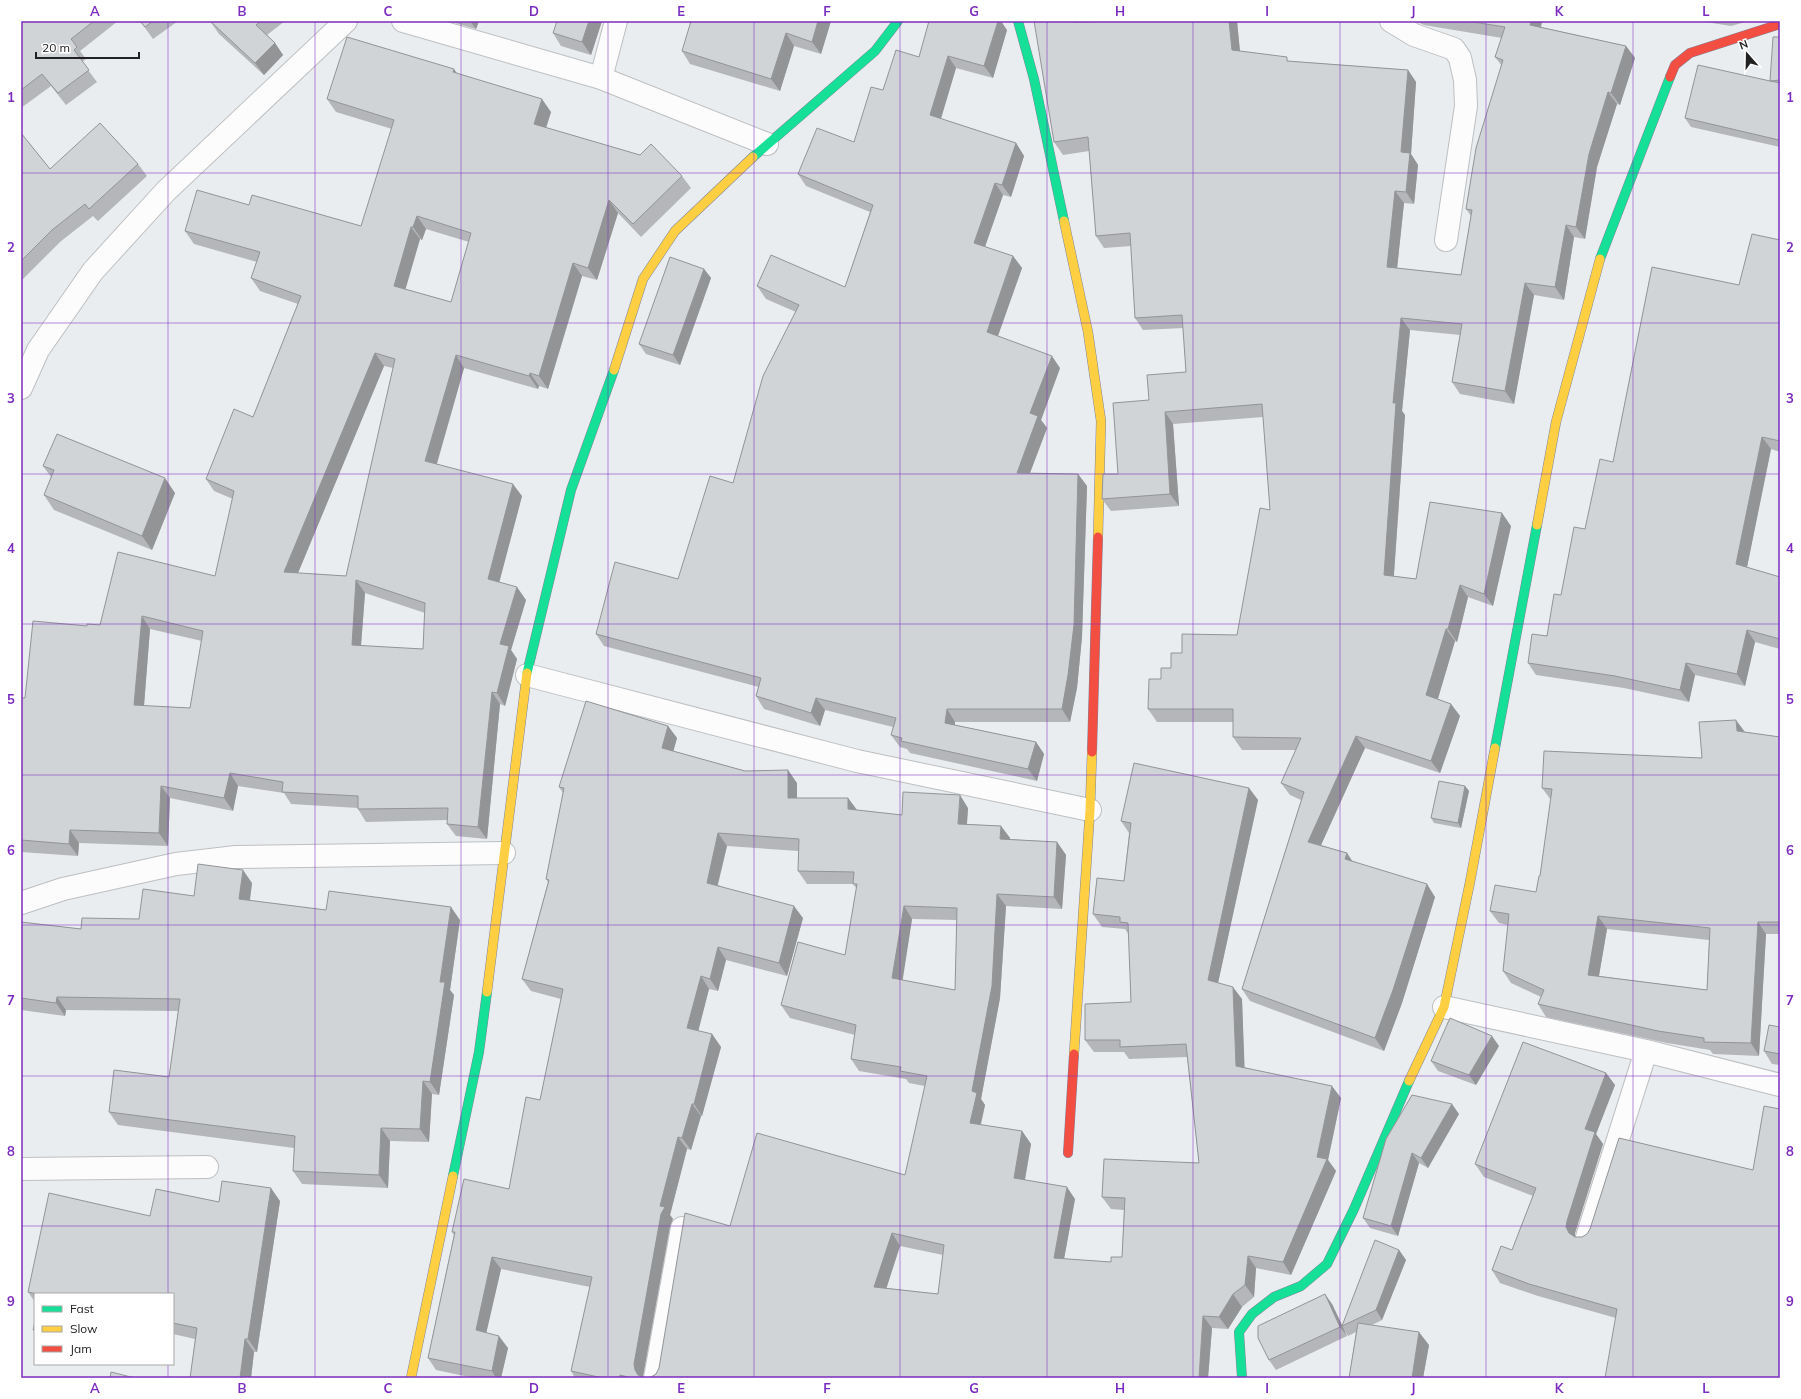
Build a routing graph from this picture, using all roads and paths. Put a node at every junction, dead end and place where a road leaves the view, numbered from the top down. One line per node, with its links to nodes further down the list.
1 (346, 21): 11 (street)
2 (403, 21): 8 (street)
3 (616, 21): 8 (street)
4 (898, 21): 9 (street)
5 (1018, 21): 13 (street)
6 (1391, 21): 10 (street)
7 (1780, 24): 16 (street)
8 (601, 78): 9 (street)
9 (767, 144): 12 (street)
10 (1446, 240)
11 (21, 388)
12 (527, 675): 13 (street); 14 (street)
13 (1090, 810): 19 (street)
14 (504, 853): 15 (street); 24 (street)
15 (21, 903)
16 (1444, 1007): 17 (street); 26 (street)
17 (1646, 1051): 18 (street); 23 (street)
18 (1780, 1085)
19 (1068, 1153)
20 (207, 1167): 21 (street)
21 (21, 1169)
22 (682, 1228): 25 (street)
23 (1587, 1237)
24 (411, 1378)
25 (655, 1378)
26 (1242, 1378)

